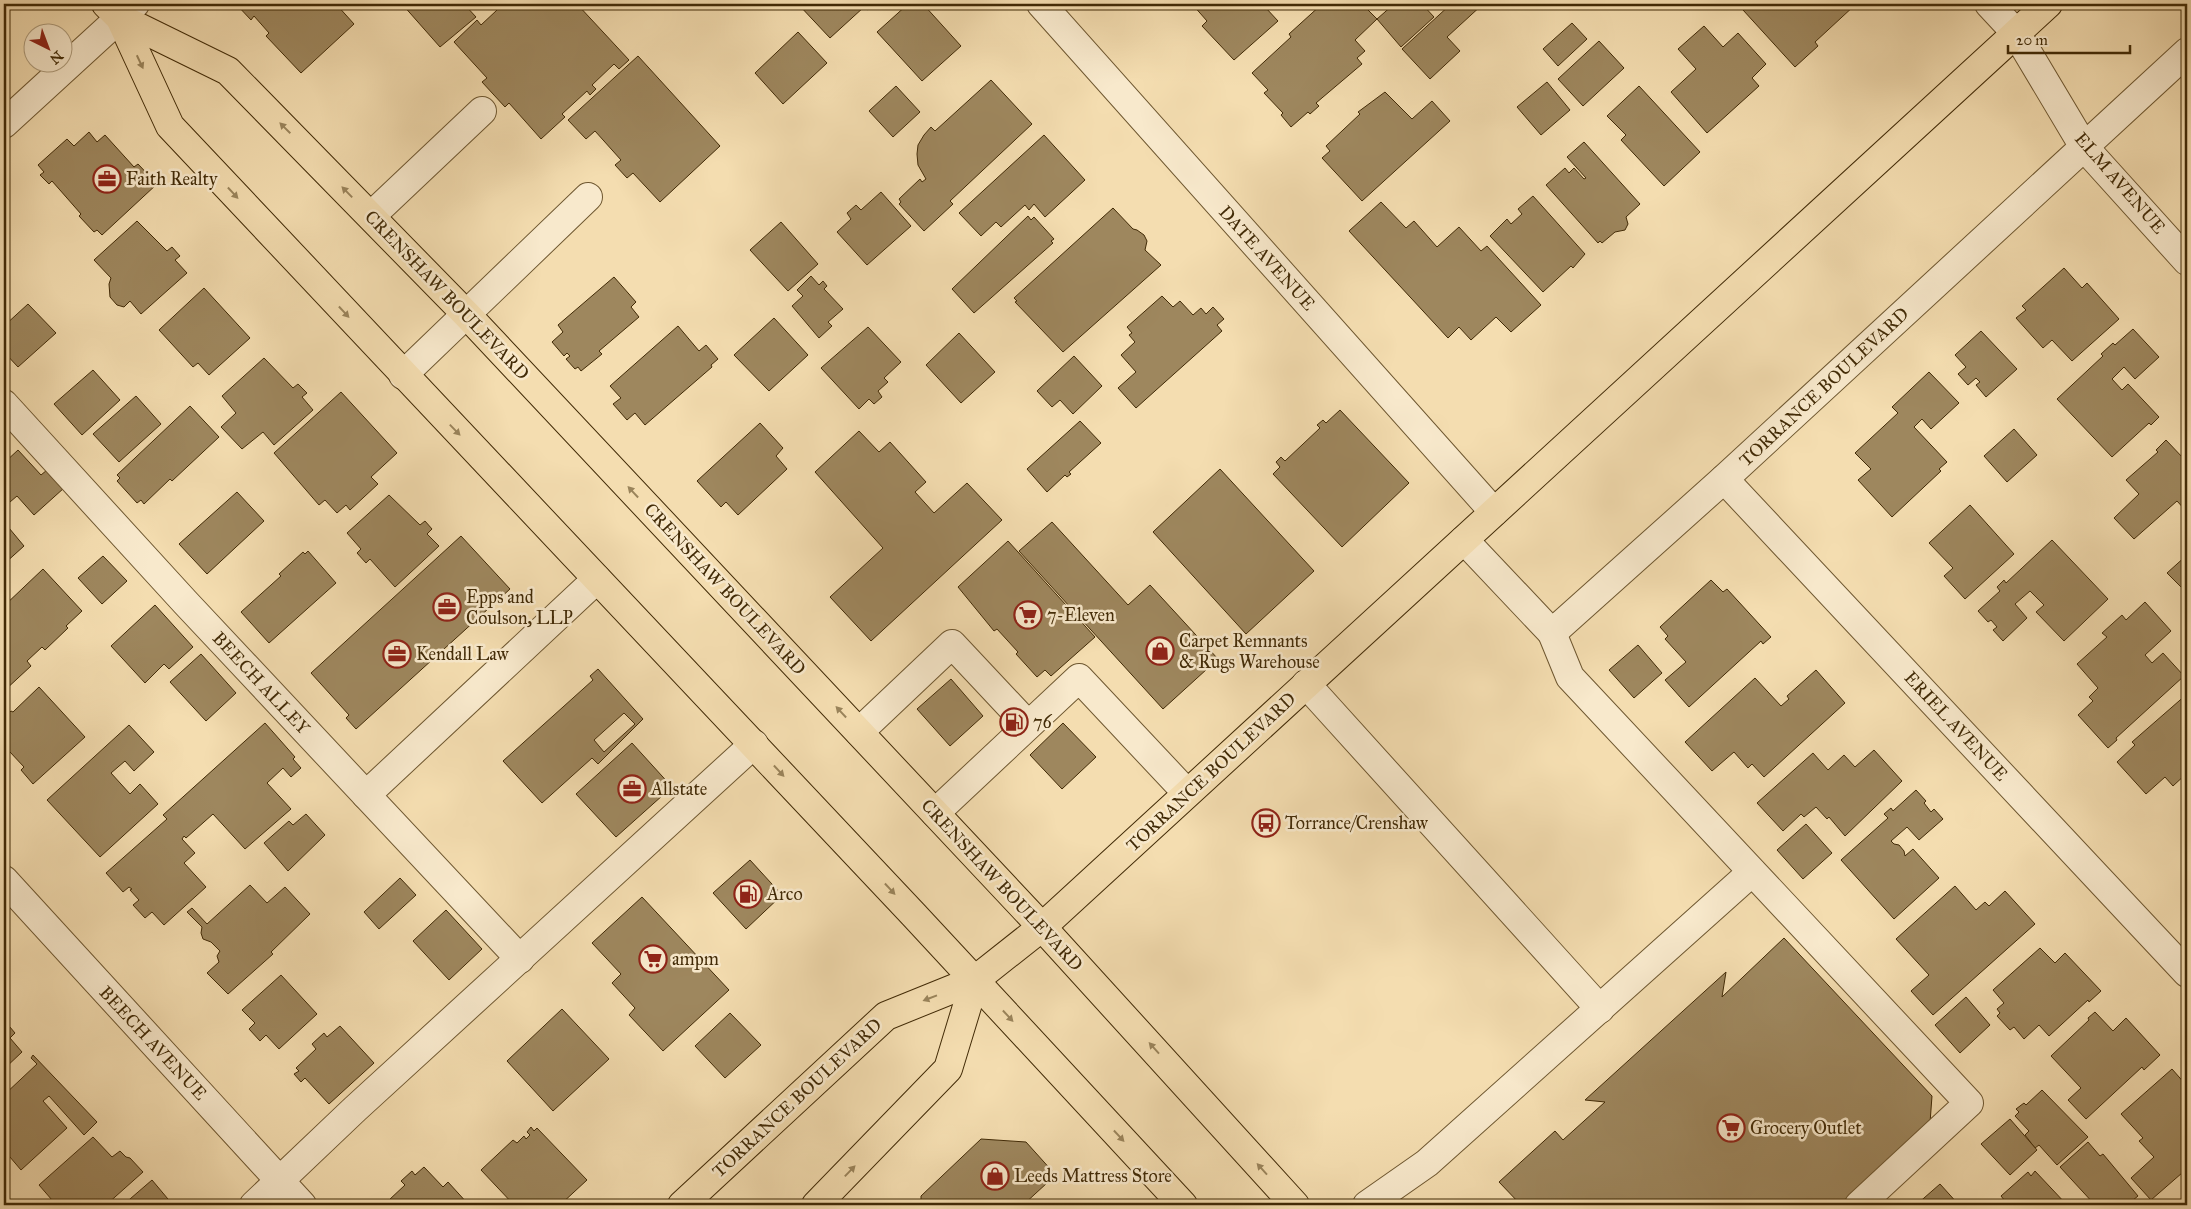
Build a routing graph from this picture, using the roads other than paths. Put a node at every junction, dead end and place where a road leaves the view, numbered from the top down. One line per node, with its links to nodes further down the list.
1 (1041, 4): 17 (street, DATE AVENUE)
2 (1988, 4): 5 (street, ELM AVENUE)
3 (2048, 4): 5 (main road, TORRANCE BOULEVARD)
4 (120, 9): 8 (street); 11 (main road, CRENSHAW BOULEVARD, one-way to 4); 14 (main road, one-way to 14)
5 (2016, 33): 9 (street, ELM AVENUE); 17 (main road, TORRANCE BOULEVARD)
6 (2187, 52): 9 (street, TORRANCE BOULEVARD)
7 (482, 111): 11 (street)
8 (4, 124)
9 (2084, 147): 12 (street, ELM AVENUE); 16 (street, TORRANCE BOULEVARD)
10 (588, 198): 13 (street)
11 (371, 216): 13 (main road, CRENSHAW BOULEVARD)
12 (2187, 261)
13 (467, 315): 14 (street); 23 (main road, CRENSHAW BOULEVARD, one-way to 13)
14 (403, 375): 19 (main road, one-way to 19)
15 (4, 404): 26 (street, BEECH ALLEY)
16 (1724, 480): 20 (street, TORRANCE BOULEVARD); 32 (street, ERIEL AVENUE)
17 (1494, 512): 18 (main road, TORRANCE BOULEVARD)
18 (1464, 540): 20 (street); 21 (main road, TORRANCE BOULEVARD)
19 (597, 579): 24 (main road); 26 (street)
20 (1552, 633): 28 (street)
21 (1306, 684): 25 (main road, TORRANCE BOULEVARD); 34 (street)
22 (1028, 726): 23 (street); 25 (street); 27 (street)
23 (859, 732): 27 (main road, CRENSHAW BOULEVARD)
24 (754, 744): 31 (street); 33 (main road, one-way to 33)
25 (1187, 794): 30 (main road, TORRANCE BOULEVARD)
26 (366, 795): 31 (street, BEECH ALLEY)
27 (935, 814): 30 (main road, CRENSHAW BOULEVARD)
28 (1752, 872): 34 (street); 43 (street)
29 (4, 880): 35 (street, BEECH AVENUE)
30 (1042, 927): 33 (main road, TORRANCE BOULEVARD); 41 (main road, CRENSHAW BOULEVARD, one-way to 30)
31 (520, 959): 35 (street)
32 (2187, 973)
33 (976, 980): 36 (main road, one-way to 33); 39 (main road, TORRANCE BOULEVARD, one-way to 39); 40 (main road, one-way to 40)
34 (1600, 1009): 42 (street)
35 (280, 1181): 37 (street); 38 (street, BEECH AVENUE)
36 (825, 1202)
37 (254, 1205)
38 (302, 1205)
39 (682, 1205)
40 (1183, 1205)
41 (1295, 1205)
42 (1367, 1205)
43 (1859, 1205)

